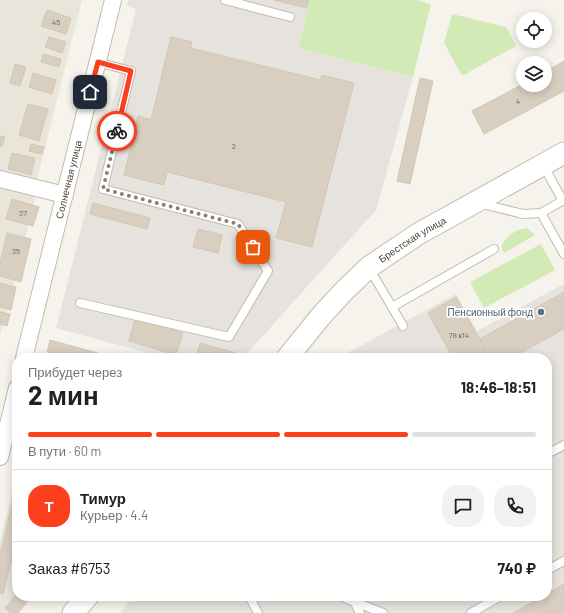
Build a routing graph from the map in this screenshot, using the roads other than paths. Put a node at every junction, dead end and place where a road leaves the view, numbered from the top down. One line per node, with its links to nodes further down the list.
1 (113, 0): 4 (street, Солнечная улица)
2 (225, 0): 3 (lane)
3 (290, 17)
4 (98, 62): 8 (street, Солнечная улица); 15 (lane)
5 (564, 153): 6 (street, Брестская улица)
6 (543, 165): 9 (lane); 10 (street, Брестская улица)
7 (0, 179): 8 (street)
8 (65, 195): 18 (street, Солнечная улица)
9 (563, 201): 11 (lane)
10 (475, 202): 11 (lane); 14 (street, Брестская улица)
11 (541, 213): 13 (lane)
12 (494, 249): 16 (lane)
13 (564, 254)
14 (369, 267): 16 (lane); 19 (street, Брестская улица)
15 (80, 303)
16 (392, 307): 17 (lane)
17 (403, 326)
18 (25, 353)
19 (291, 353)
20 (12, 408): 23 (street)
21 (564, 445): 22 (lane)
22 (552, 451)
23 (0, 457)
24 (564, 560): 25 (lane)
25 (552, 567)
26 (84, 601): 30 (street)
27 (252, 601): 31 (lane)
28 (492, 601): 34 (lane)
29 (354, 602): 32 (lane); 33 (lane)
30 (73, 613)
31 (258, 613)
32 (360, 613)
33 (383, 613)
34 (471, 613)

